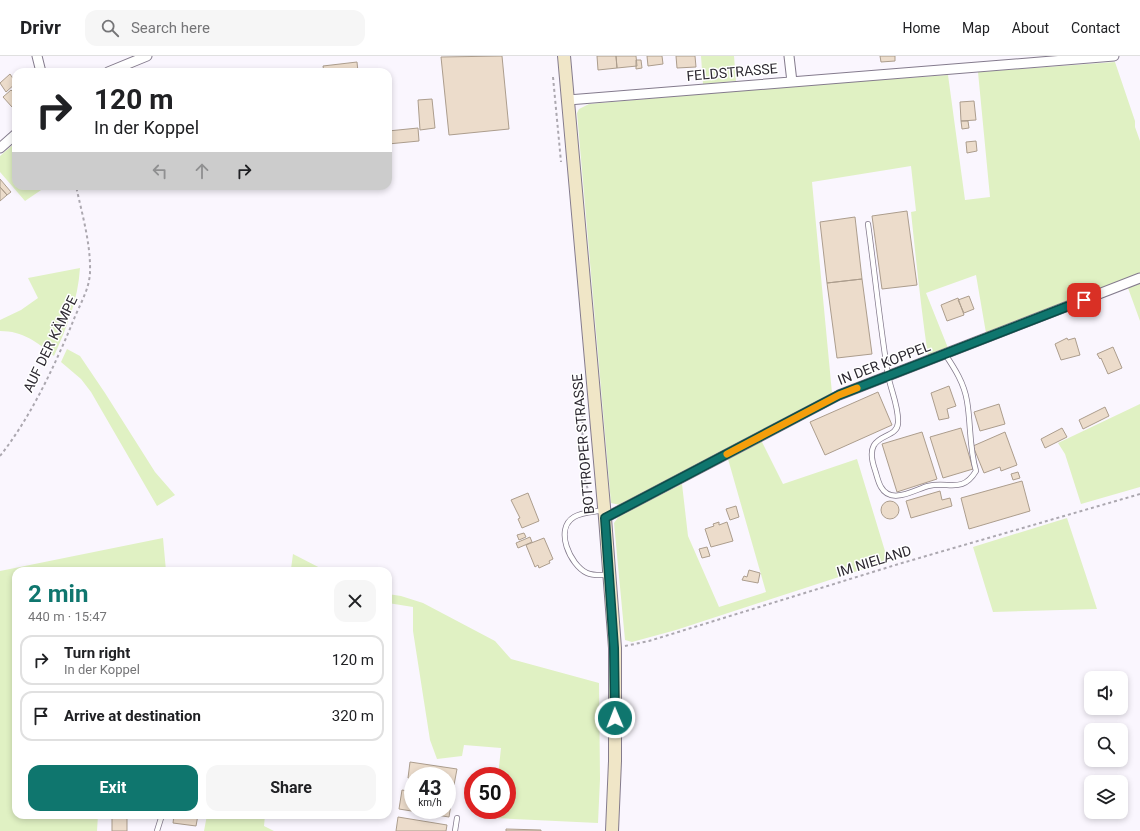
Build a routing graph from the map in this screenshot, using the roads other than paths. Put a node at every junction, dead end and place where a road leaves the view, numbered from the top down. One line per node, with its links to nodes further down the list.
1 (37, 56): 6 (street)
2 (147, 56): 7 (street)
3 (564, 56): 9 (main road, BOTTROPER STRASSE)
4 (789, 56): 8 (street)
5 (1114, 56): 8 (street, FELDSTRASSE)
6 (40, 68)
7 (118, 68)
8 (792, 82): 9 (street, FELDSTRASSE)
9 (568, 100): 16 (main road, BOTTROPER STRASSE)
10 (12, 138): 11 (street)
11 (0, 148)
12 (868, 224): 15 (lane)
13 (1140, 278): 14 (street, IN DER KOPPEL)
14 (945, 354): 15 (street, IN DER KOPPEL); 15 (lane)
15 (888, 376): 16 (street, IN DER KOPPEL)
16 (601, 513): 17 (main road, BOTTROPER STRASSE); 17 (lane)
17 (609, 575): 22 (main road, BOTTROPER STRASSE)
18 (457, 818): 21 (lane)
19 (161, 819): 20 (lane)
20 (157, 831)
21 (455, 831)
22 (612, 831)

